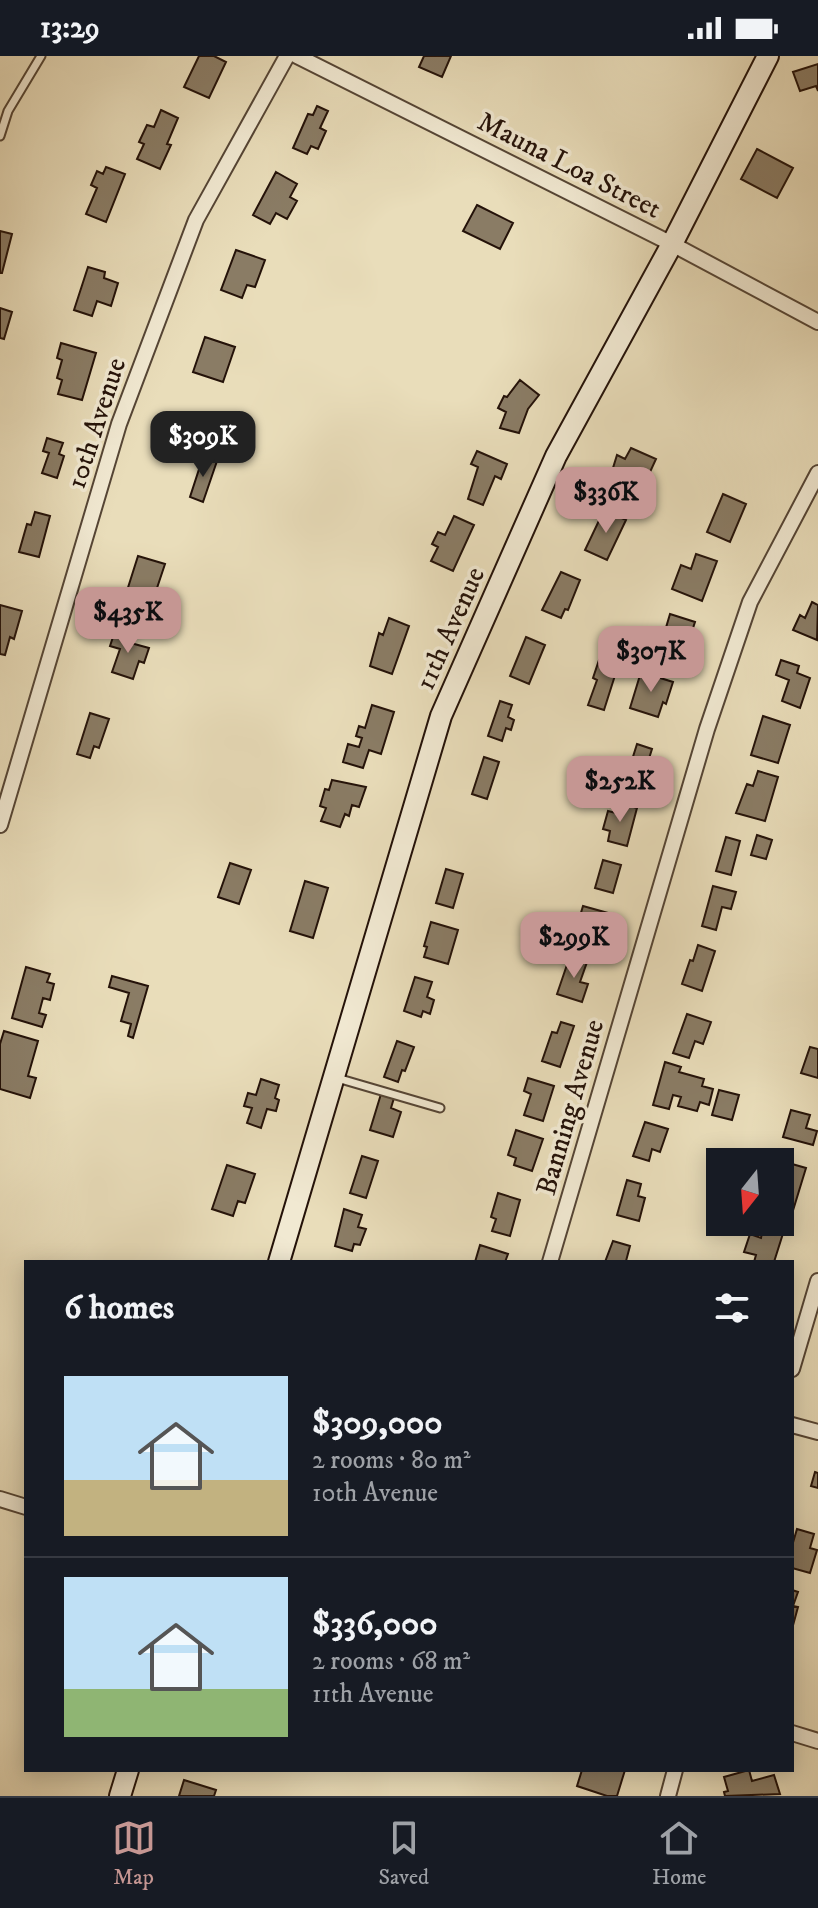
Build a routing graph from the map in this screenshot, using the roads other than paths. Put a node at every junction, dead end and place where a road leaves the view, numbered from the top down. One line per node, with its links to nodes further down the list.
1 (41, 56): 5 (lane)
2 (287, 56): 9 (street, 10th Avenue)
3 (297, 56): 6 (street, Mauna Loa Street)
4 (768, 56): 6 (main road, 11th Avenue)
5 (0, 136)
6 (672, 244): 7 (street, Mauna Loa Street); 10 (main road, 11th Avenue)
7 (818, 322)
8 (818, 473): 13 (street, Banning Avenue)
9 (0, 825)
10 (335, 1077): 11 (lane); 12 (main road, 11th Avenue)
11 (440, 1108)
12 (280, 1260)
13 (551, 1260)
14 (818, 1281): 15 (street)
15 (794, 1362)
16 (794, 1426): 17 (street)
17 (818, 1432)
18 (0, 1499): 19 (street)
19 (24, 1506)
20 (794, 1734): 21 (street)
21 (818, 1741)
22 (127, 1772): 24 (main road)
23 (674, 1772): 25 (street)
24 (120, 1796)
25 (668, 1796)

